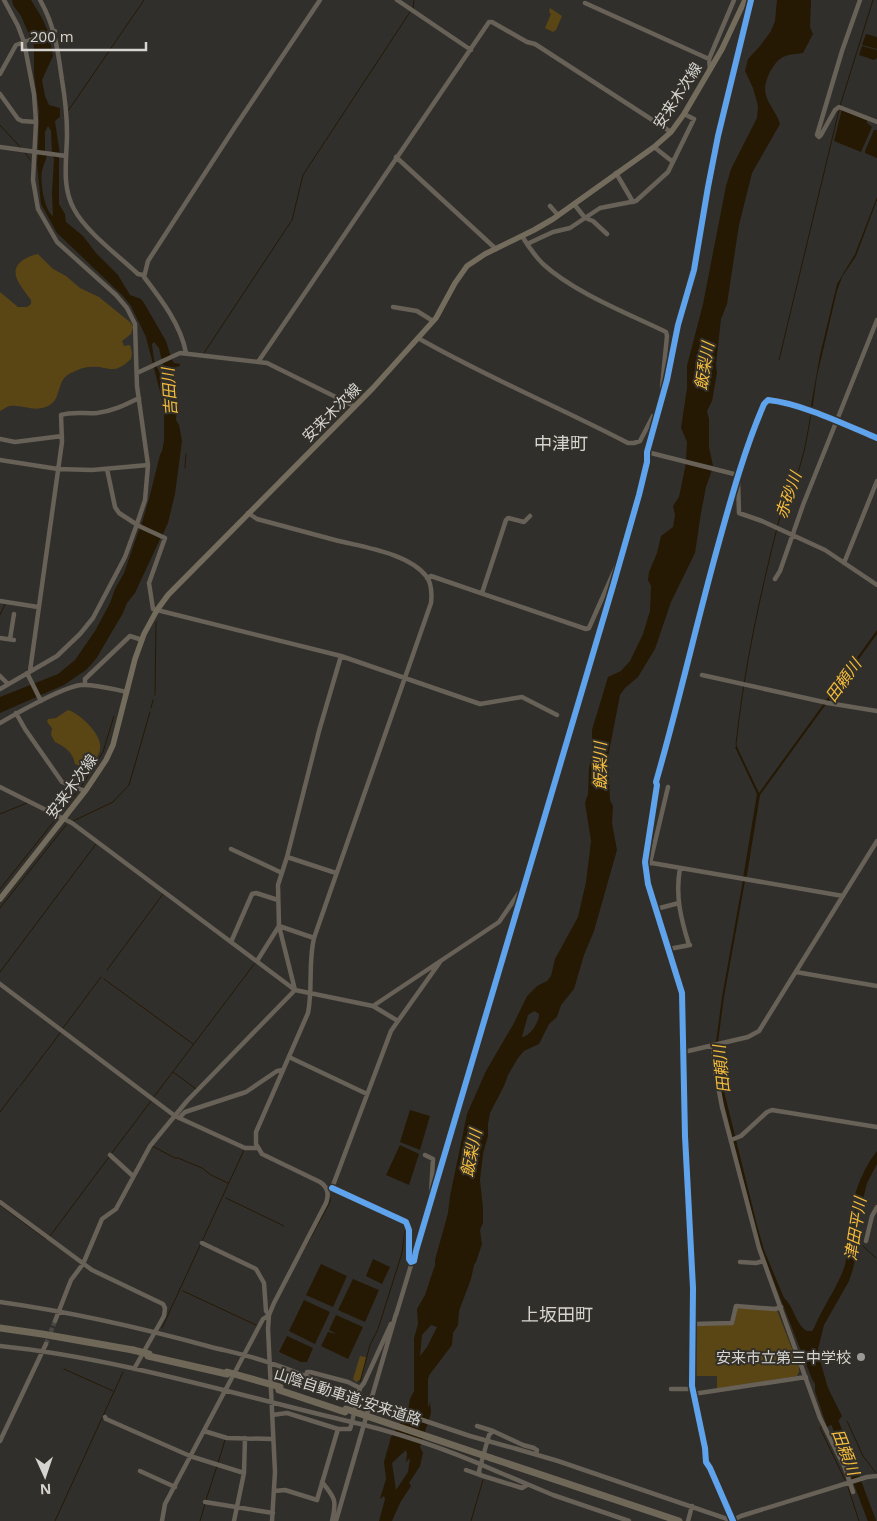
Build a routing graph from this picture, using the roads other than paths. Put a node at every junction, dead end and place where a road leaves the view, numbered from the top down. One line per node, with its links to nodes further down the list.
1 (4, 0): 11 (street)
2 (40, 0): 10 (street)
3 (320, 0): 37 (street)
4 (397, 0): 12 (street)
5 (734, 0): 13 (street)
6 (745, 0): 14 (main road, 安来木次線)
7 (752, 0): 45 (street)
8 (860, 0): 19 (street)
9 (585, 3): 13 (street)
10 (53, 32): 11 (street); 24 (street)
11 (25, 42): 15 (street); 18 (street)
12 (471, 50): 20 (street); 25 (street)
13 (709, 59): 14 (street)
14 (710, 70): 17 (main road, 安来木次線)
15 (0, 74)
16 (0, 94): 18 (street)
17 (684, 114): 20 (main road, 安来木次線); 26 (street)
18 (36, 122): 23 (street)
19 (877, 122)
20 (671, 132): 22 (main road, 安来木次線)
21 (0, 147): 23 (street)
22 (654, 147): 26 (street); 27 (main road, 安来木次線)
23 (35, 151): 24 (street); 44 (street)
24 (65, 156): 37 (street)
25 (396, 157): 36 (street); 43 (street)
26 (673, 162): 28 (street)
27 (616, 173): 28 (street); 29 (main road, 安来木次線)
28 (633, 202): 32 (street)
29 (574, 204): 31 (main road, 安来木次線); 32 (street)
30 (550, 206): 31 (street)
31 (558, 215): 34 (main road, 安来木次線)
32 (585, 218): 33 (street); 35 (street)
33 (607, 234)
34 (522, 236): 35 (street); 36 (main road, 安来木次線)
35 (527, 244): 45 (street)
36 (496, 249): 40 (main road, 安来木次線)
37 (143, 275): 42 (street)
38 (393, 307): 40 (street)
39 (877, 320): 49 (street)
40 (433, 321): 41 (main road, 安来木次線)
41 (418, 338): 47 (main road, 安来木次線); 48 (street)
42 (186, 353): 43 (street); 44 (street)
43 (258, 362): 47 (street)
44 (137, 373): 46 (street)
45 (664, 391): 48 (street)
46 (140, 398): 50 (street); 55 (street)
47 (354, 406): 60 (main road, 安来木次線)
48 (657, 415): 53 (street)
49 (836, 421): 51 (street); 58 (street); 63 (street)
50 (62, 436): 52 (street); 56 (street)
51 (877, 438)
52 (0, 439)
53 (649, 452): 58 (street); 64 (street)
54 (0, 460): 56 (street)
55 (148, 465): 57 (street); 62 (street)
56 (58, 468): 57 (street); 71 (street)
57 (107, 469): 62 (street)
58 (737, 474): 63 (street); 97 (street)
59 (877, 481): 65 (street)
60 (248, 513): 66 (street); 72 (main road, 安来木次線)
61 (530, 516): 69 (street)
62 (139, 526): 72 (street); 77 (street)
63 (793, 535): 65 (street); 67 (street)
64 (620, 559): 69 (street); 101 (street)
65 (844, 563): 68 (street)
66 (428, 578): 69 (street); 80 (street)
67 (775, 579)
68 (876, 584)
69 (482, 593)
70 (0, 601): 71 (street)
71 (38, 607): 77 (street)
72 (157, 610): 75 (main road, 安来木次線); 76 (street)
73 (14, 614): 74 (street)
74 (0, 638)
75 (142, 640): 82 (street); 84 (main road, 安来木次線)
76 (341, 656): 80 (street); 96 (street)
77 (28, 673): 81 (street); 85 (street)
78 (702, 675): 86 (street)
79 (0, 676): 81 (street)
80 (404, 678): 88 (street); 100 (street)
81 (8, 684): 83 (street)
82 (85, 685): 84 (street); 85 (street)
83 (0, 689)
84 (127, 692): 92 (main road, 安来木次線)
85 (40, 700): 87 (street)
86 (877, 710)
87 (16, 713): 89 (street); 92 (street)
88 (557, 715)
89 (0, 723)
90 (0, 787): 93 (street)
91 (668, 787): 97 (street)
92 (85, 792): 93 (main road, 安来木次線)
93 (64, 818): 103 (main road, 安来木次線); 109 (street)
94 (877, 841): 102 (street)
95 (231, 849): 99 (street)
96 (288, 857): 99 (street); 100 (street)
97 (648, 864): 98 (street); 106 (street)
98 (680, 868): 102 (street); 105 (street)
99 (282, 873): 104 (street)
100 (336, 873): 108 (street)
101 (524, 885): 112 (street); 133 (street)
102 (843, 896): 113 (street)
103 (0, 899)
104 (278, 900): 107 (street); 109 (street)
105 (679, 903): 106 (street); 110 (street)
106 (656, 909): 110 (street)
107 (279, 926): 108 (street); 111 (street); 116 (street)
108 (314, 938): 117 (street)
109 (230, 942): 111 (street)
110 (668, 949): 121 (street)
111 (257, 961): 116 (street)
112 (440, 962): 118 (street); 119 (street)
113 (796, 972): 115 (street); 120 (street)
114 (0, 984): 125 (street)
115 (877, 986)
116 (295, 990): 117 (street); 125 (street)
117 (311, 993): 118 (street); 122 (street)
118 (373, 1006): 119 (street)
119 (398, 1021): 124 (street)
120 (714, 1045): 121 (street); 127 (street)
121 (684, 1052): 148 (street)
122 (289, 1057): 123 (street); 124 (street)
123 (283, 1070): 125 (street); 128 (street)
124 (367, 1094): 132 (street)
125 (177, 1117): 128 (street); 131 (street)
126 (877, 1127): 127 (street)
127 (733, 1139): 138 (street)
128 (257, 1148): 132 (street)
129 (110, 1155): 131 (street)
130 (425, 1155): 133 (street)
131 (133, 1176): 141 (street)
132 (329, 1189): 139 (street); 146 (street)
133 (431, 1198): 139 (street)
134 (0, 1202): 141 (street)
135 (877, 1207): 136 (street)
136 (866, 1241)
137 (202, 1243): 146 (street)
138 (763, 1261): 140 (street); 143 (street)
139 (412, 1262): 145 (street)
140 (740, 1262)
141 (83, 1264): 144 (street); 150 (street)
142 (0, 1302): 144 (street)
143 (781, 1307): 148 (street); 158 (street)
144 (59, 1312): 147 (street); 150 (street)
145 (396, 1314): 159 (street); 195 (street)
146 (269, 1315): 154 (street); 155 (street)
147 (55, 1321)
148 (693, 1324): 162 (street)
149 (0, 1329): 175 (highway, 山陰自動車道;安来道路, bridge)
150 (156, 1332): 154 (street); 156 (street)
151 (46, 1344): 153 (street)
152 (0, 1346): 153 (street)
153 (43, 1352): 156 (street); 172 (street)
154 (244, 1355): 155 (street); 161 (street)
155 (270, 1362): 157 (street); 163 (street)
156 (134, 1369): 161 (street)
157 (306, 1376): 159 (street); 173 (street, bridge)
158 (806, 1377): 162 (street); 182 (street)
159 (360, 1388): 167 (street)
160 (671, 1389): 162 (street)
161 (224, 1391): 163 (street); 168 (street)
162 (692, 1392): 200 (street)
163 (272, 1403): 164 (street); 183 (street, bridge)
164 (272, 1416): 167 (street); 171 (street)
165 (105, 1417): 174 (street)
166 (477, 1426): 169 (street)
167 (338, 1429): 181 (street)
168 (204, 1431): 170 (street); 174 (street)
169 (493, 1431): 173 (street); 179 (street)
170 (245, 1438): 171 (street); 178 (street)
171 (273, 1439): 185 (street)
172 (0, 1441)
173 (536, 1454): 189 (street)
174 (190, 1456): 178 (street); 184 (street)
175 (491, 1459): 197 (highway, 山陰自動車道;安来道路); 198 (highway, 山陰自動車道;安来道路)
176 (140, 1470): 184 (street)
177 (466, 1470): 179 (street)
178 (244, 1472): 188 (street)
179 (480, 1474): 183 (street)
180 (877, 1476): 182 (street)
181 (322, 1482): 185 (street); 194 (street)
182 (851, 1482): 186 (street); 200 (street)
183 (527, 1485): 196 (street)
184 (174, 1487): 191 (street)
185 (274, 1491): 190 (street)
186 (853, 1492)
187 (206, 1502): 188 (street)
188 (238, 1506): 190 (street); 192 (street)
189 (692, 1506): 199 (street); 200 (street)
190 (273, 1513): 193 (street)
191 (162, 1521)
192 (234, 1521)
193 (272, 1521)
194 (332, 1521)
195 (336, 1521)
196 (629, 1521)
197 (670, 1521)
198 (679, 1521)
199 (688, 1521)
200 (733, 1521)

